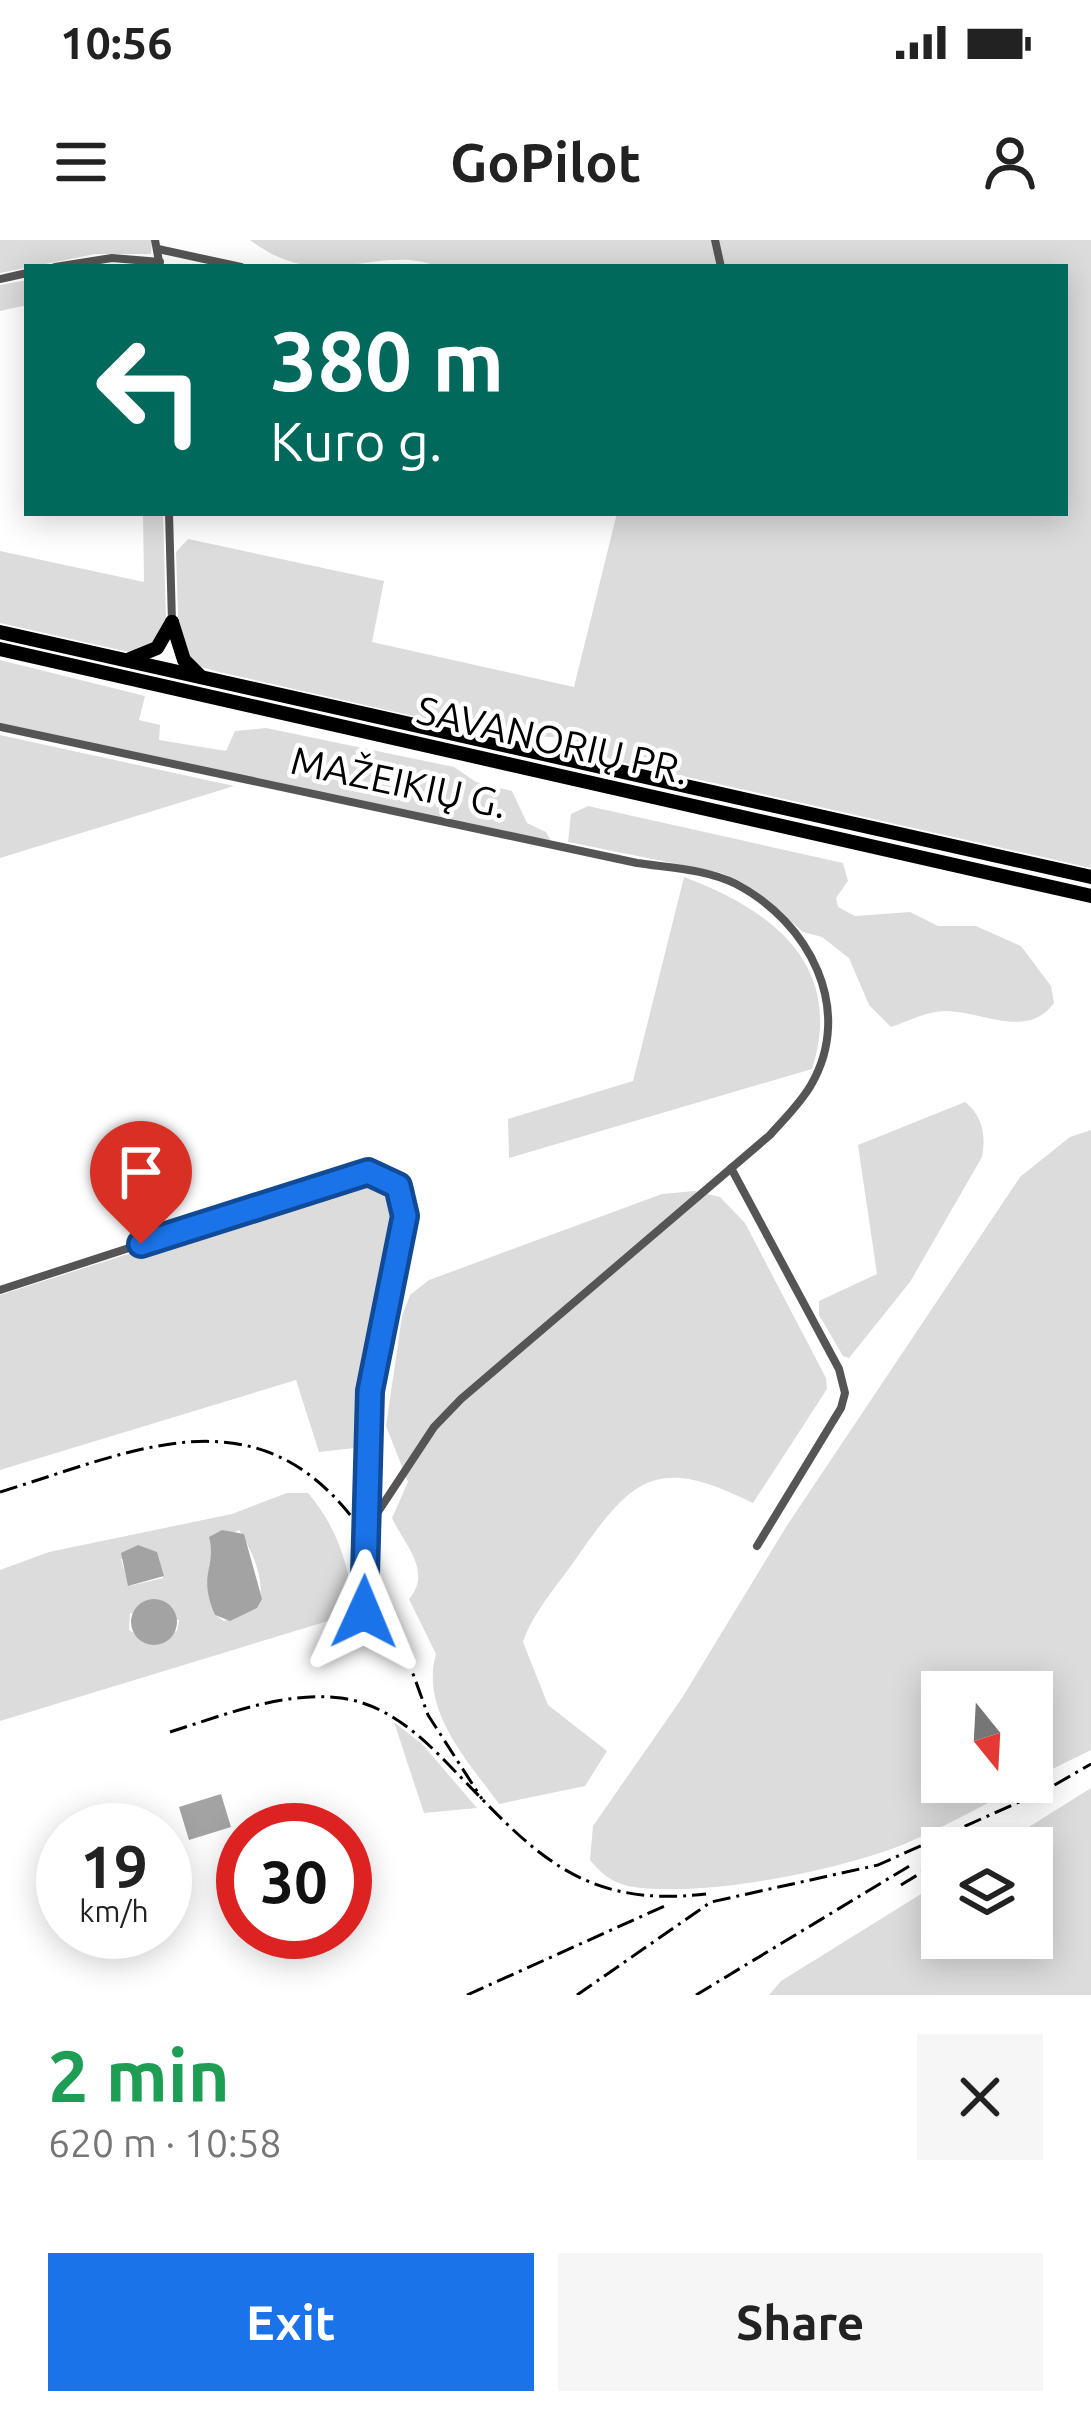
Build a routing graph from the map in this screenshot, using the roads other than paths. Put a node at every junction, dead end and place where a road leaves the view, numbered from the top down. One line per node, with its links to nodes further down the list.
1 (156, 244): 3 (street); 4 (street)
2 (74, 264): 3 (street)
3 (160, 264)
4 (231, 264)
5 (169, 516): 6 (street)
6 (172, 622): 9 (highway); 10 (highway)
7 (0, 632): 9 (highway, SAVANORIŲ PR.)
8 (0, 651): 13 (highway, SAVANORIŲ PR.)
9 (124, 660): 10 (highway, SAVANORIŲ PR.)
10 (201, 677): 12 (highway, SAVANORIŲ PR.)
11 (0, 728): 14 (street, MAŽEIKIŲ G.)
12 (1091, 878)
13 (1091, 896)
14 (731, 1168): 16 (street, MAŽEIKIŲ G.); 17 (street)
15 (0, 1289): 16 (street)
16 (366, 1530): 18 (street)
17 (757, 1546)
18 (364, 1612)

